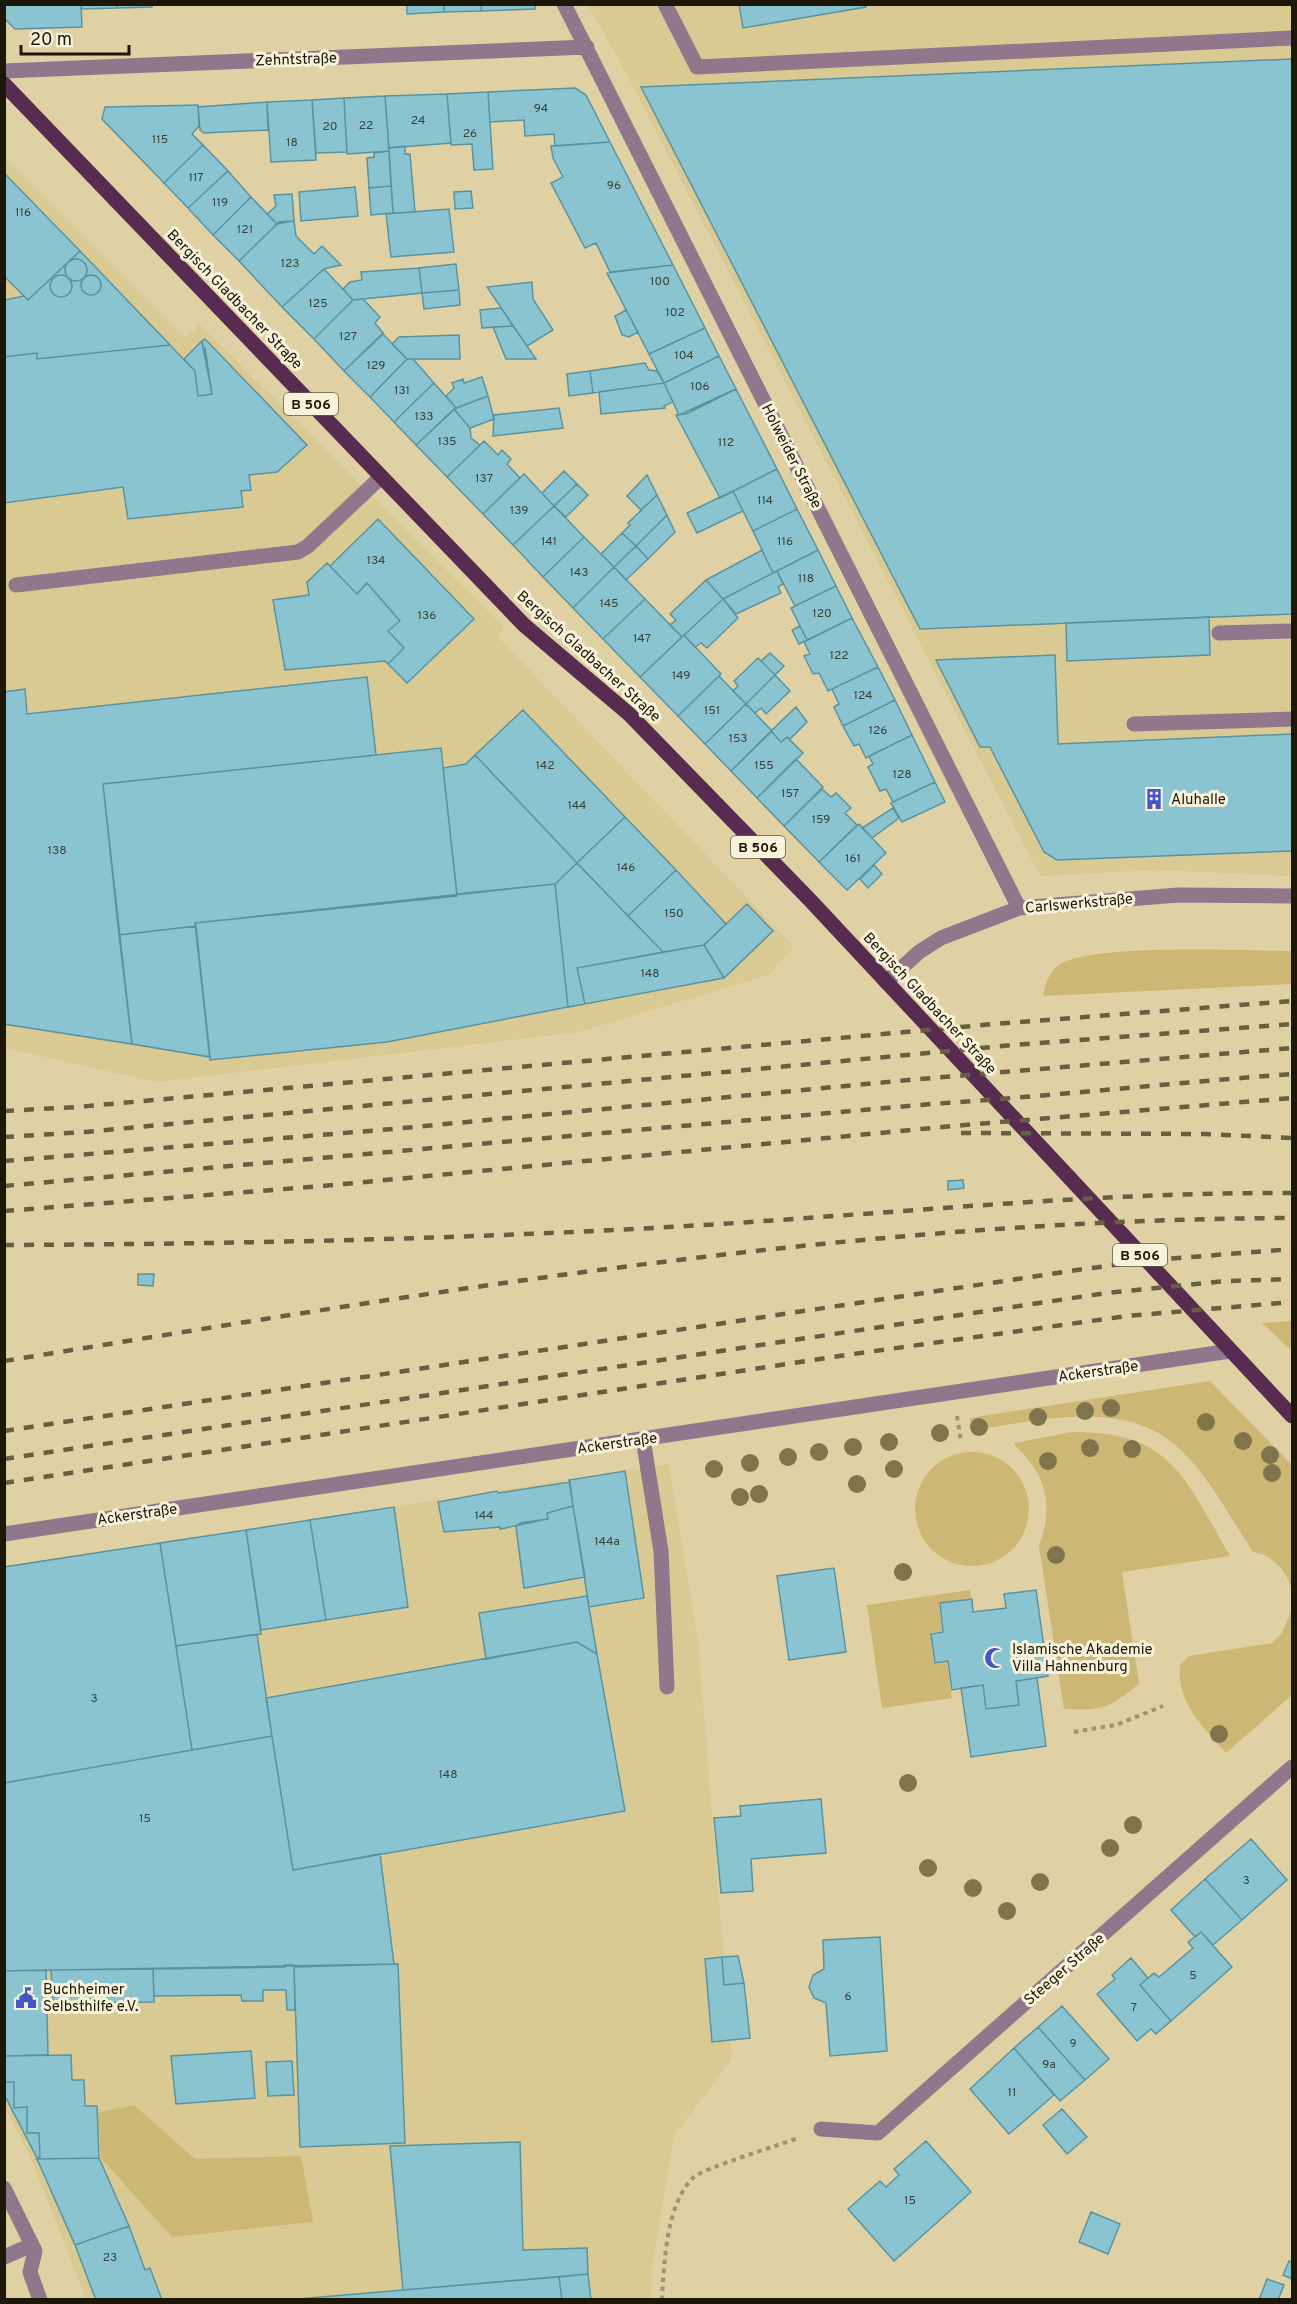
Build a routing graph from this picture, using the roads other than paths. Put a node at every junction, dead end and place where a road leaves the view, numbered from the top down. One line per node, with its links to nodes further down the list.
1 (564, 4): 4 (street, Holweider Straße)
2 (665, 4): 3 (street)
3 (1293, 38)
4 (587, 47): 5 (street, Zehntstraße); 14 (street, Holweider Straße)
5 (4, 71)
6 (4, 84): 7 (main road, Bergisch Gladbacher Straße / B 506)
7 (381, 477): 8 (street); 15 (main road, Bergisch Gladbacher Straße / B 506)
8 (16, 585)
9 (1293, 631): 10 (street)
10 (1218, 633)
11 (1293, 719): 12 (street)
12 (1134, 724)
13 (1293, 896): 14 (street, Carlswerkstraße)
14 (1019, 908): 15 (street, Carlswerkstraße)
15 (886, 982): 16 (main road, Bergisch Gladbacher Straße / B 506)
16 (1230, 1351): 17 (main road, Bergisch Gladbacher Straße / B 506); 18 (street, Ackerstraße)
17 (1293, 1416)
18 (643, 1439): 19 (street, Ackerstraße); 20 (street)
19 (4, 1534)
20 (667, 1687)
21 (1293, 1767): 22 (street, Steeger Straße)
22 (821, 2129)
23 (4, 2188): 24 (street)
24 (32, 2245): 25 (street); 26 (street)
25 (4, 2257)
26 (40, 2300)

